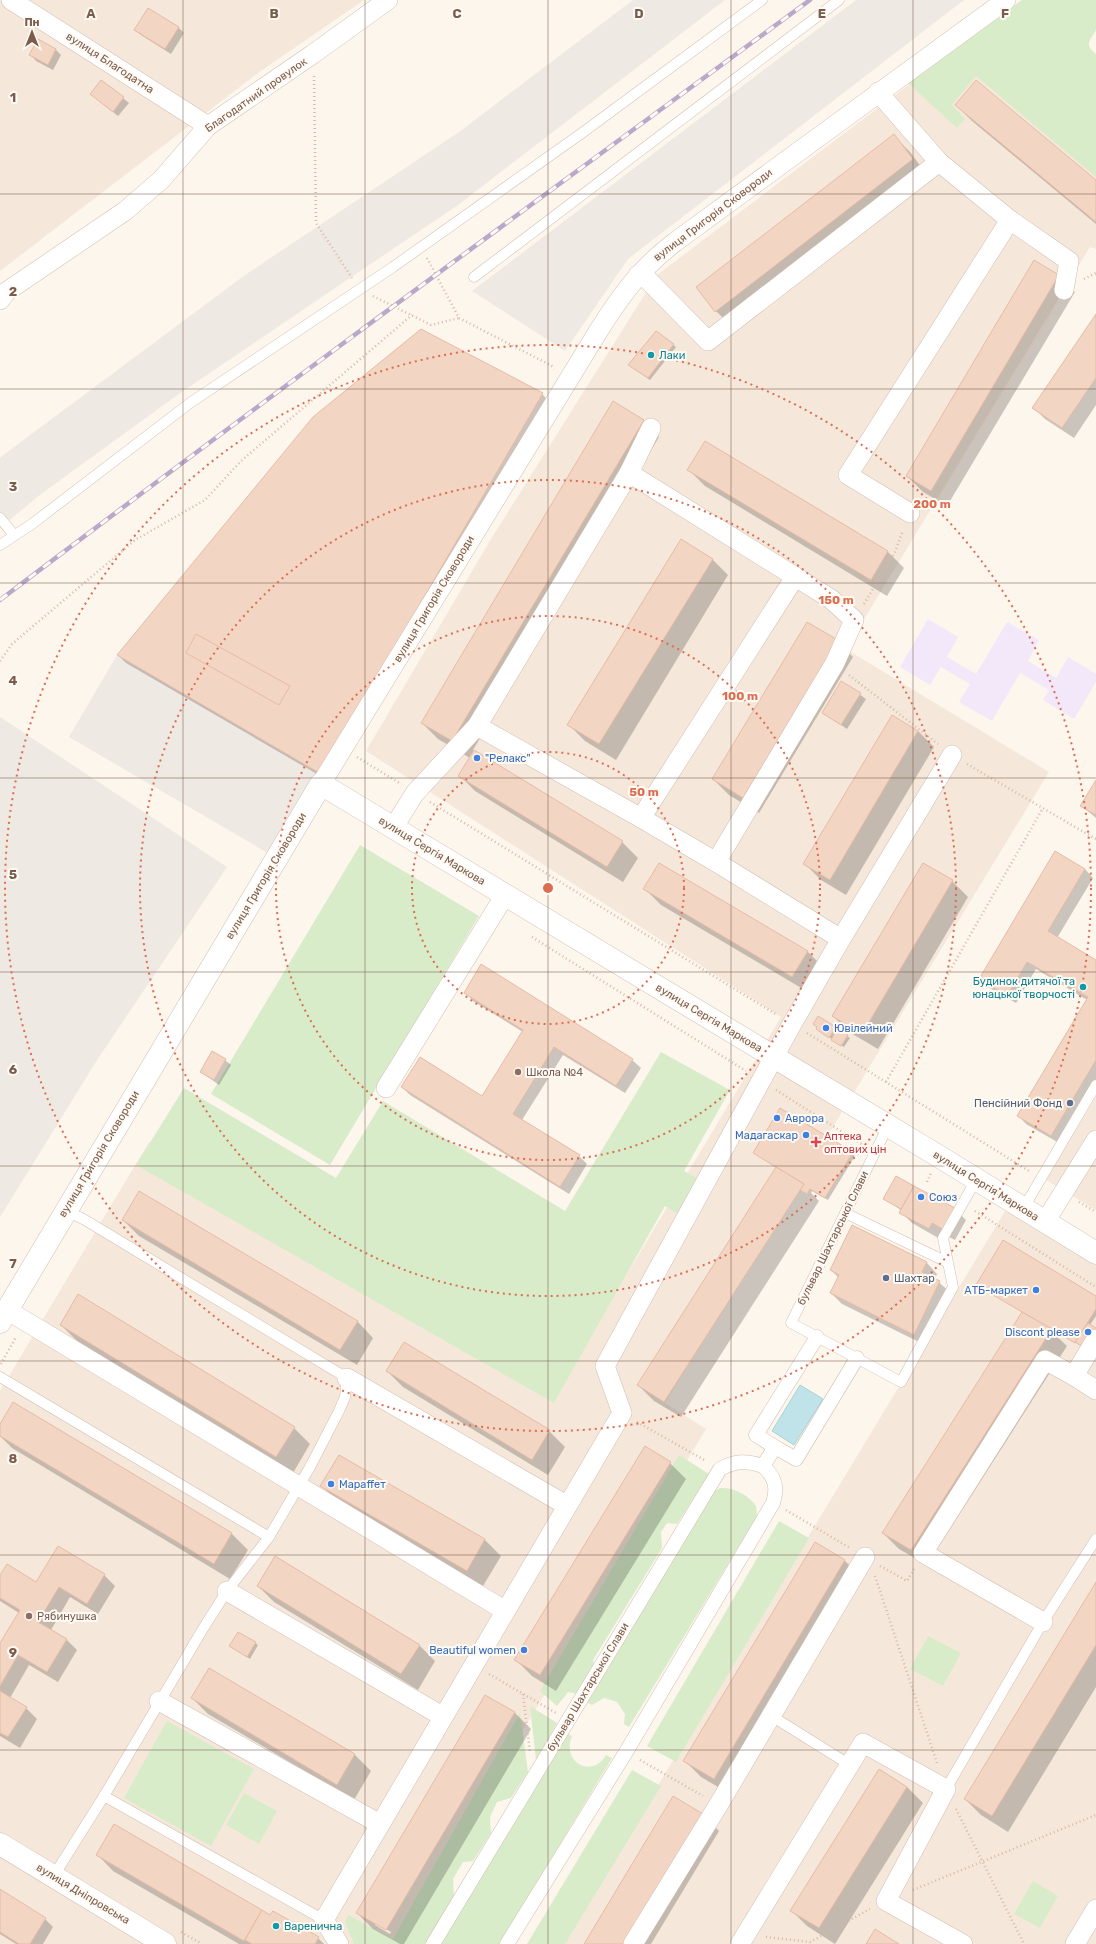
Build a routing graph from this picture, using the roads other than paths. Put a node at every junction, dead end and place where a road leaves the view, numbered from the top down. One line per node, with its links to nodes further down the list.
1 (11, 0): 7 (street, вулиця Благодатна)
2 (388, 0): 7 (street, Благодатний провулок)
3 (762, 0): 18 (lane)
4 (839, 0): 11 (lane)
5 (1006, 0): 6 (street, вулиця Григорія Сковороди)
6 (878, 92): 8 (street); 10 (street, вулиця Григорія Сковороди)
7 (208, 126): 13 (street, Благодатний провулок)
8 (939, 162): 9 (street); 10 (street)
9 (1010, 220): 12 (street); 16 (street)
10 (638, 274): 23 (street, вулиця Григорія Сковороди)
11 (474, 277)
12 (1064, 290)
13 (2, 293)
14 (651, 428): 15 (street)
15 (628, 473): 20 (street); 21 (street)
16 (910, 513)
17 (0, 518): 18 (lane)
18 (14, 535): 19 (lane)
19 (0, 545)
20 (795, 577): 24 (street); 26 (street)
21 (477, 726): 24 (street); 25 (street)
22 (952, 755): 28 (street)
23 (321, 784): 25 (street, вулиця Сергія Маркова); 36 (street, вулиця Григорія Сковороди)
24 (641, 818): 26 (street)
25 (394, 828): 27 (street, вулиця Сергія Маркова)
26 (716, 862): 28 (street)
27 (506, 895): 29 (street, вулиця Сергія Маркова); 31 (street)
28 (841, 939): 29 (street)
29 (775, 1058): 32 (street, вулиця Сергія Маркова); 52 (street)
30 (1096, 1085): 35 (lane)
31 (386, 1088)
32 (888, 1126): 34 (street, вулиця Сергія Маркова); 37 (lane, бульвар Шахтарської Слави)
33 (1096, 1140): 38 (street)
34 (976, 1180): 35 (street, вулиця Сергія Маркова); 40 (lane, бульвар Шахтарської Слави)
35 (1023, 1209): 38 (street, вулиця Сергія Маркова)
36 (65, 1210): 41 (street, вулиця Григорія Сковороди); 47 (lane)
37 (846, 1213): 40 (lane); 42 (lane, бульвар Шахтарської Слави)
38 (1045, 1222): 39 (street, вулиця Сергія Маркова)
39 (1096, 1253)
40 (947, 1262): 44 (lane, бульвар Шахтарської Слави)
41 (3, 1316): 51 (street)
42 (817, 1337): 44 (lane, бульвар Шахтарської Слави); 49 (street)
43 (1096, 1339): 45 (street)
44 (857, 1358): 49 (street)
45 (1074, 1376): 48 (street); 58 (street)
46 (0, 1377): 53 (lane)
47 (346, 1378): 51 (lane); 52 (street)
48 (1096, 1390)
49 (775, 1447): 50 (street)
50 (763, 1466): 73 (street, бульвар Шахтарської Слави); 74 (street)
51 (298, 1487): 53 (lane); 57 (street)
52 (566, 1505): 57 (street)
53 (269, 1537): 56 (lane)
54 (1096, 1539): 58 (lane)
55 (865, 1557): 60 (street)
56 (227, 1591): 59 (lane); 61 (street)
57 (504, 1610): 61 (street)
58 (1043, 1622): 63 (lane)
59 (159, 1701): 64 (lane); 65 (street)
60 (770, 1715): 62 (lane); 75 (street)
61 (442, 1716): 65 (street)
62 (850, 1765): 63 (street); 70 (street)
63 (946, 1789): 76 (street)
64 (104, 1796): 67 (lane); 69 (lane)
65 (380, 1824): 69 (street)
66 (0, 1844): 67 (street, вулиця Дніпровська)
67 (53, 1877): 71 (street, вулиця Дніпровська)
68 (1096, 1909): 77 (street)
69 (324, 1920): 72 (street)
70 (743, 1939)
71 (165, 1944)
72 (338, 1944)
73 (433, 1944)
74 (507, 1944)
75 (633, 1944)
76 (963, 1944)
77 (1075, 1944)

